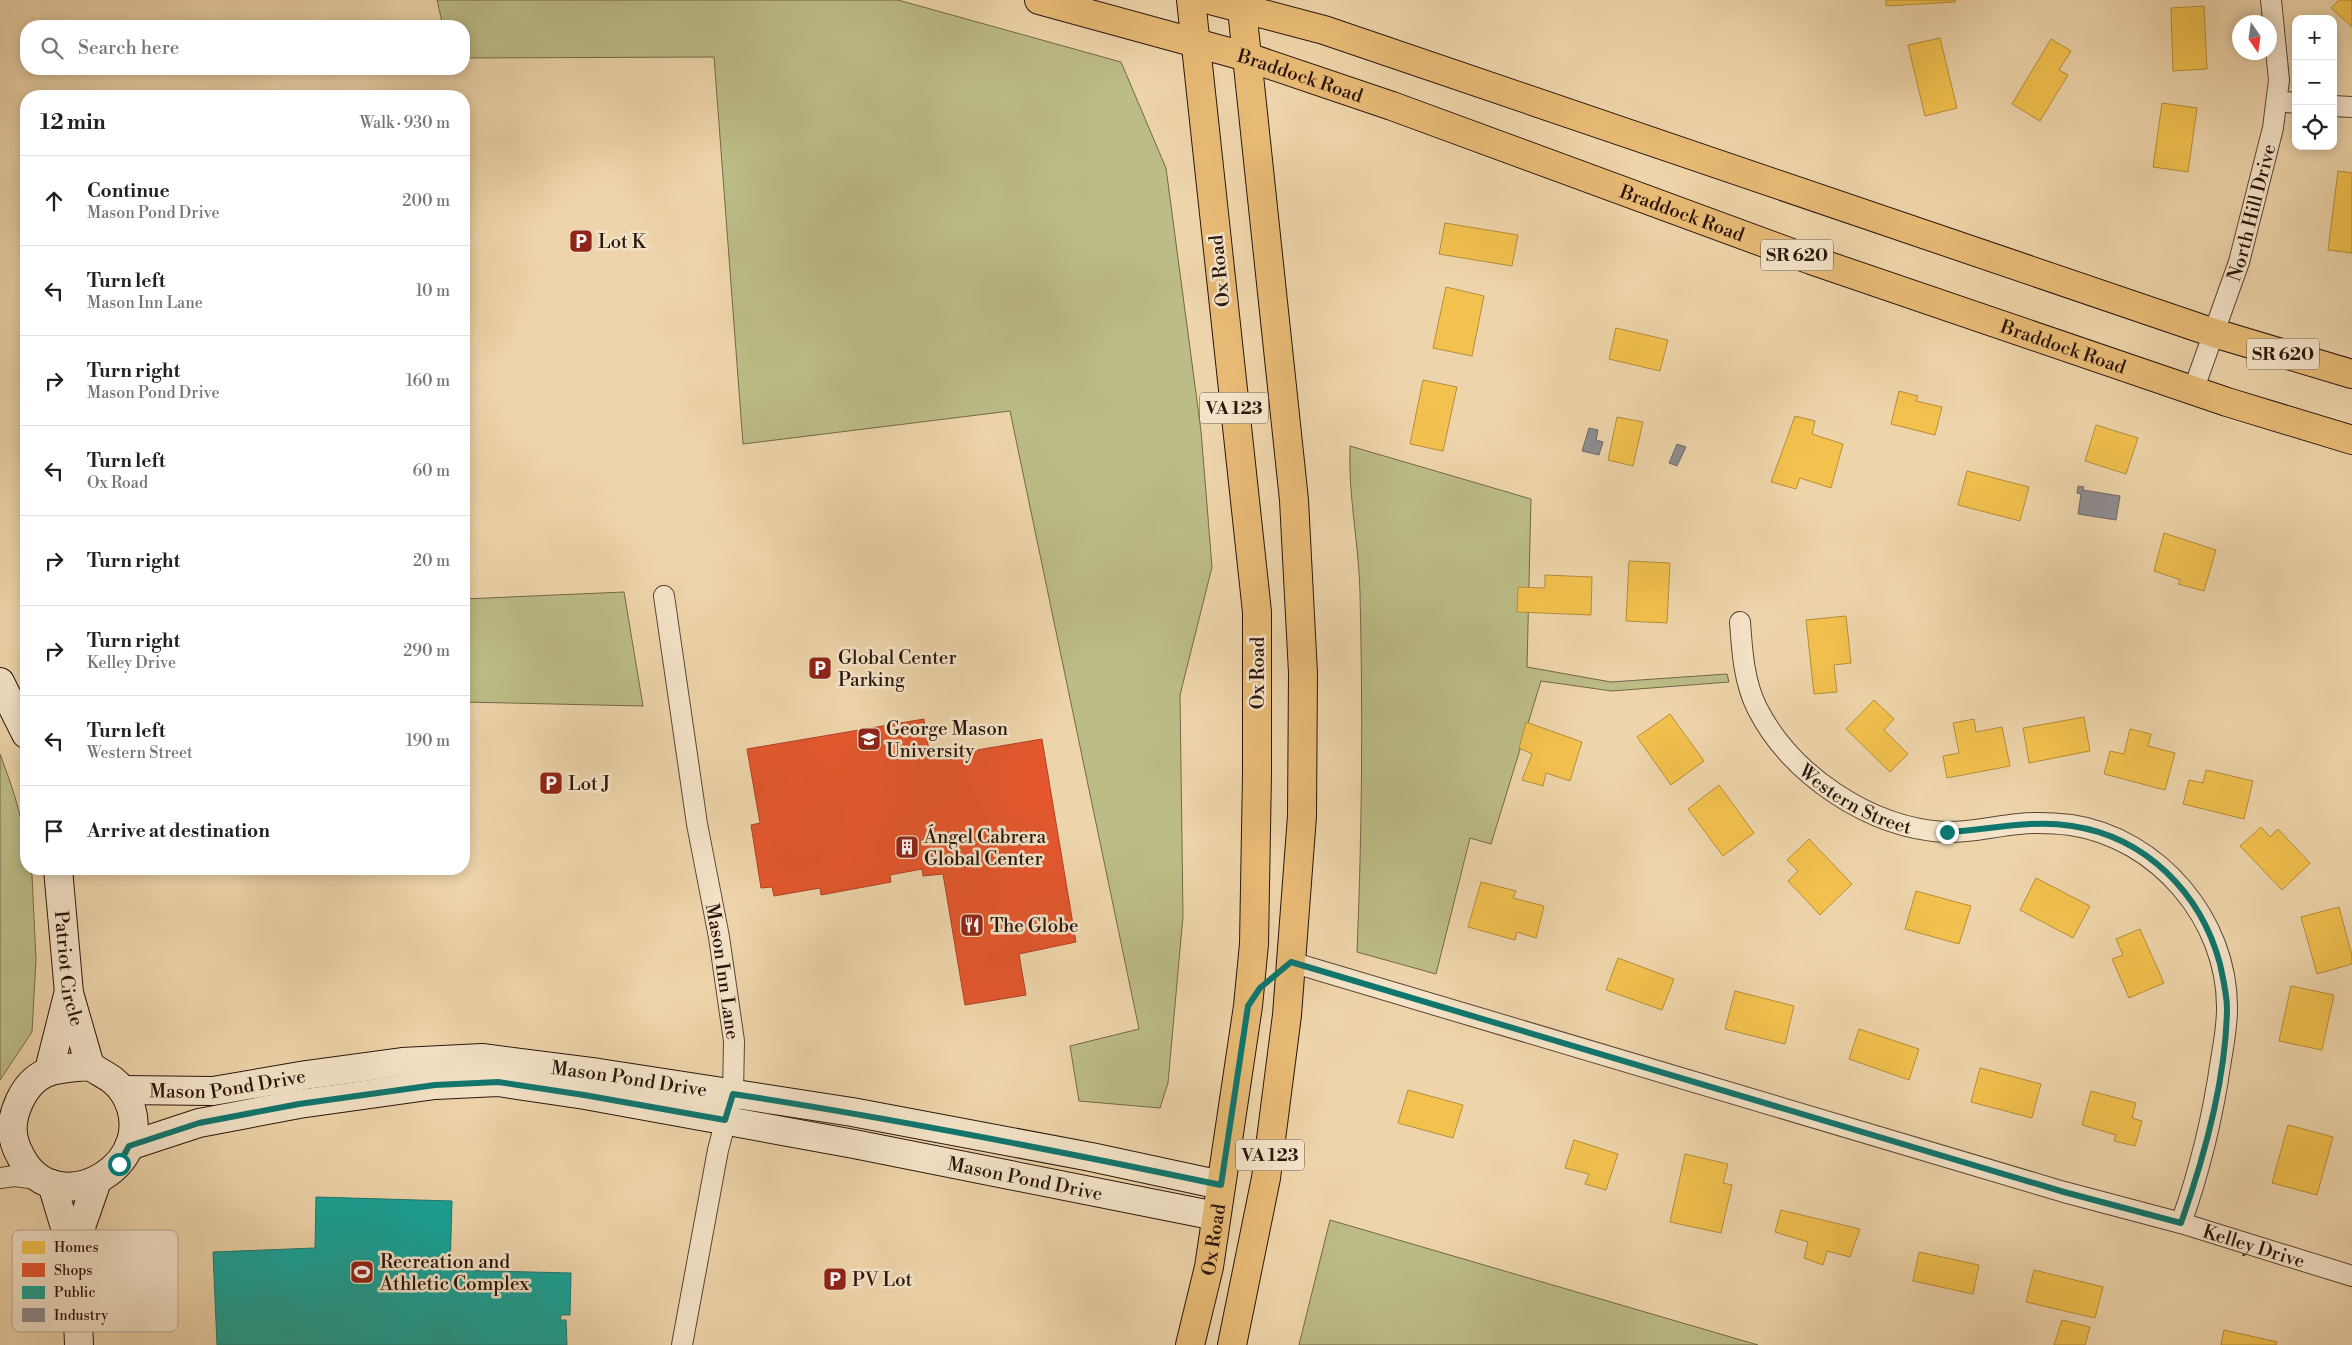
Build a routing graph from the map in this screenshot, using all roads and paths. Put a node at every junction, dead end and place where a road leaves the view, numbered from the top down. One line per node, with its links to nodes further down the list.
1 (1039, 0): 6 (main road, Braddock Road / SR 620)
2 (1190, 0): 6 (main road, Ox Road / VA 123)
3 (1210, 0): 5 (main road, SR 620)
4 (2271, 0): 8 (street, North Hill Drive)
5 (1241, 4): 7 (main road, Ox Road / VA 123); 11 (main road, SR 620)
6 (1194, 44): 7 (main road, Braddock Road / SR 620); 19 (main road, Ox Road / VA 123)
7 (1248, 57): 13 (main road, Braddock Road / SR 620); 21 (main road, Ox Road / VA 123)
8 (2287, 102): 11 (street, North Hill Drive)
9 (2337, 106): 10 (street)
10 (2352, 107)
11 (2214, 333): 12 (main road, SR 620); 13 (street, North Hill Drive)
12 (2352, 374)
13 (2193, 391): 14 (main road, Braddock Road / SR 620)
14 (2352, 440)
15 (664, 596): 27 (street, Mason Inn Lane)
16 (1740, 622): 37 (street, Western Street)
17 (0, 682): 18 (street)
18 (20, 722)
19 (1254, 866): 21 (main road); 23 (main road, Ox Road / VA 123)
20 (59, 875): 22 (street, Patriot Circle)
21 (1291, 962): 23 (main road); 37 (street, Kelley Drive); 45 (main road, Ox Road / VA 123)
22 (69, 993): 24 (street, Patriot Circle); 25 (street)
23 (1248, 1006): 35 (main road, Ox Road / VA 123)
24 (90, 1066): 25 (street); 26 (street)
25 (49, 1070): 29 (street)
26 (122, 1090): 27 (street, Mason Pond Drive); 30 (street)
27 (733, 1094): 28 (street, Mason Inn Lane); 35 (street, Mason Pond Drive)
28 (725, 1120): 30 (street, Mason Pond Drive); 36 (street, Mason Pond Drive); 43 (street, Mason Inn Lane)
29 (13, 1142): 31 (street); 33 (street)
30 (129, 1146): 34 (street)
31 (0, 1169)
32 (0, 1178): 33 (street)
33 (45, 1181): 34 (street); 38 (street)
34 (97, 1181): 39 (street)
35 (1221, 1185): 36 (main road, Ox Road / VA 123)
36 (1216, 1216): 44 (main road, Ox Road / VA 123)
37 (2181, 1223): 40 (street, Kelley Drive)
38 (64, 1230)
39 (81, 1230)
40 (2352, 1276)
41 (79, 1332): 42 (street)
42 (79, 1345)
43 (682, 1345)
44 (1190, 1345)
45 (1232, 1345)

